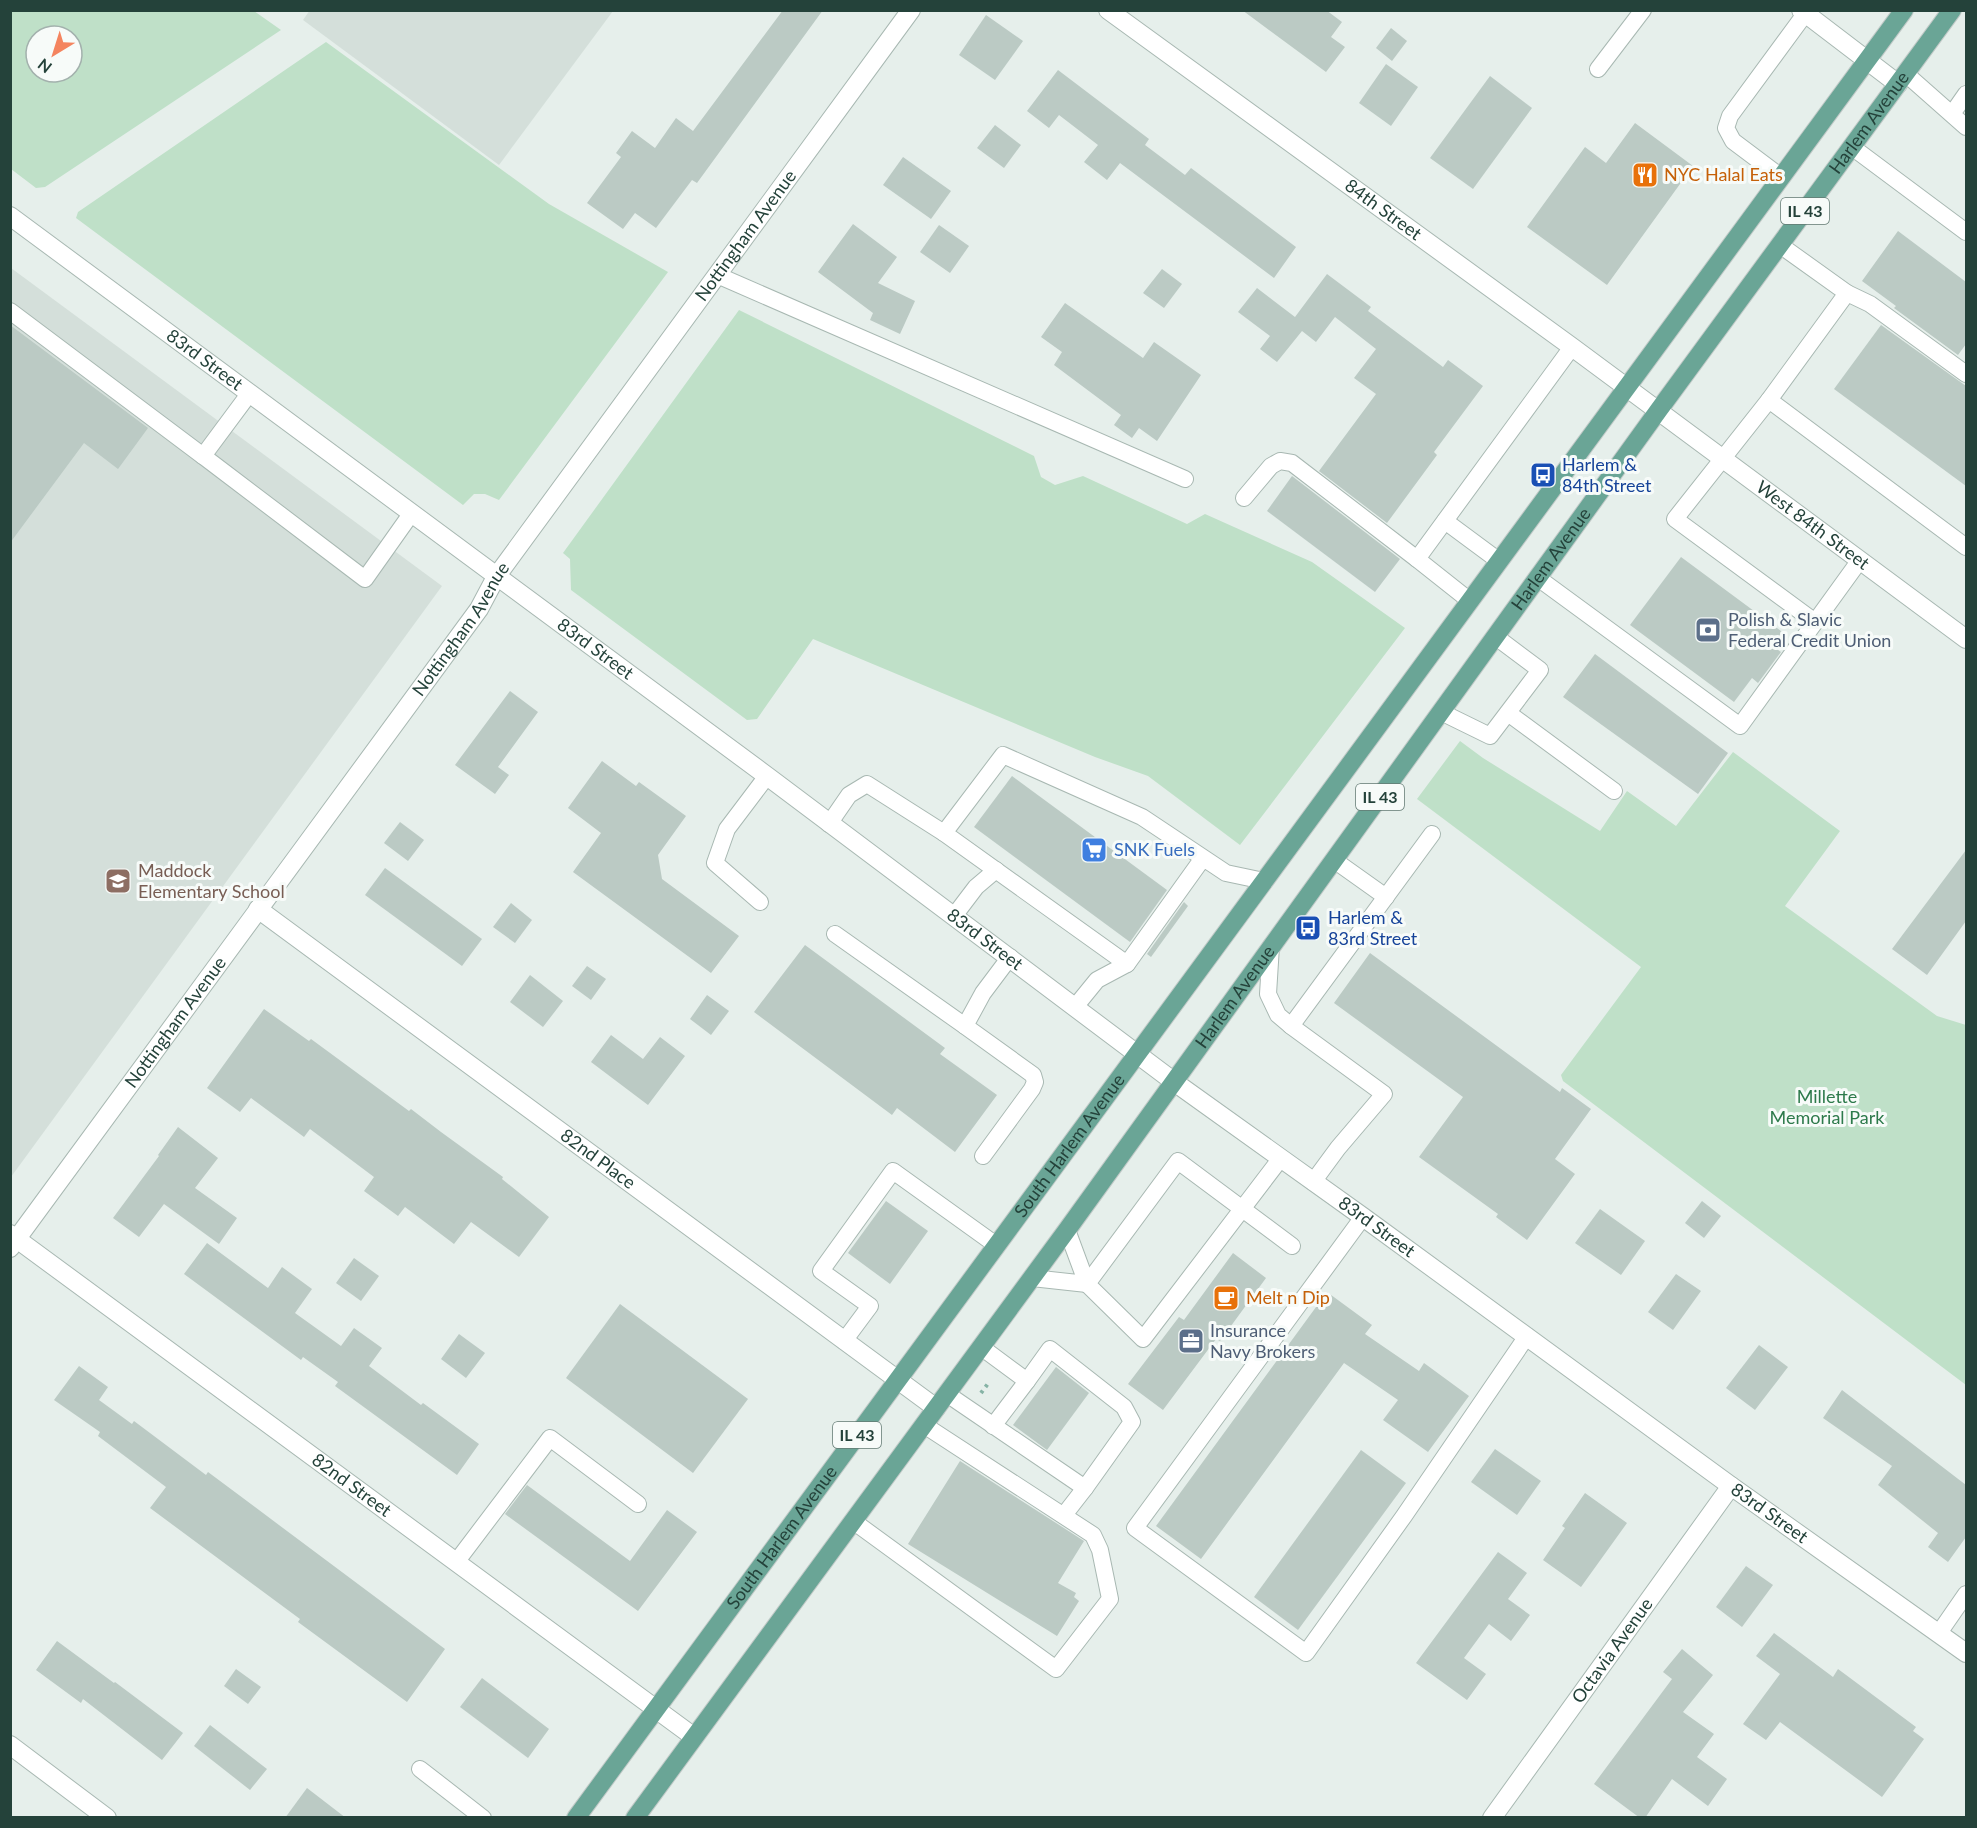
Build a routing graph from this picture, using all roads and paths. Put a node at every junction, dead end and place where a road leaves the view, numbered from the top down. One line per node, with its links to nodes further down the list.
1 (911, 10): 18 (street, Nottingham Avenue)
2 (1108, 10): 21 (street, 84th Street)
3 (1643, 10): 8 (lane)
4 (1904, 10): 7 (main road, IL 43)
5 (1952, 10): 9 (main road, Harlem Avenue / IL 43)
6 (1803, 12): 7 (street); 14 (lane)
7 (1868, 60): 9 (street); 14 (main road, IL 43)
8 (1598, 69)
9 (1902, 79): 11 (lane); 13 (main road, Harlem Avenue / IL 43)
10 (1966, 94): 11 (lane)
11 (1952, 114): 12 (lane)
12 (1966, 128)
13 (1852, 147): 16 (lane); 17 (main road, Harlem Avenue / IL 43)
14 (1781, 177): 23 (main road, IL 43)
15 (10, 216): 24 (street, 83rd Street)
16 (1966, 232)
17 (1780, 245): 19 (lane); 26 (main road, Harlem Avenue / IL 43)
18 (717, 275): 29 (lane); 37 (street, Nottingham Avenue)
19 (1847, 293): 22 (lane); 25 (lane)
20 (10, 311): 27 (lane)
21 (1572, 346): 23 (street, 84th Street); 32 (lane)
22 (1966, 374)
23 (1626, 388): 26 (street, 84th Street); 36 (main road, IL 43)
24 (249, 394): 27 (lane); 31 (street, 83rd Street)
25 (1769, 400): 28 (lane); 33 (lane)
26 (1658, 411): 28 (street, West 84th Street); 38 (main road, Harlem Avenue / IL 43)
27 (203, 456): 31 (lane)
28 (1724, 460): 35 (street, West 84th Street); 40 (lane)
29 (1185, 479)
30 (1244, 498): 34 (lane)
31 (411, 514): 37 (street, 83rd Street)
32 (1445, 520): 34 (lane); 36 (lane)
33 (1966, 547)
34 (1417, 559): 39 (lane)
35 (1860, 560): 40 (lane); 42 (street, West 84th Street)
36 (1499, 561): 39 (main road, IL 43)
37 (496, 578): 45 (street, 83rd Street); 56 (street, Nottingham Avenue)
38 (1539, 578): 40 (lane); 41 (main road, Harlem Avenue / IL 43)
39 (1470, 601): 53 (main road, IL 43)
40 (1815, 622)
41 (1496, 637): 43 (main road, Harlem Avenue / IL 43); 44 (lane)
42 (1966, 639)
43 (1441, 712): 44 (lane); 51 (main road, Harlem Avenue / IL 43)
44 (1508, 713): 46 (lane)
45 (767, 776): 47 (street, 83rd Street); 55 (lane)
46 (1614, 791)
47 (829, 824): 48 (lane); 57 (street, 83rd Street)
48 (944, 833): 50 (lane); 52 (lane)
49 (1432, 834): 54 (lane)
50 (1203, 858): 53 (lane); 61 (lane)
51 (1334, 860): 54 (lane); 59 (main road, Harlem Avenue / IL 43)
52 (996, 870): 57 (lane); 61 (lane)
53 (1264, 881): 65 (main road, IL 43)
54 (1386, 897): 64 (lane)
55 (760, 902)
56 (258, 909): 73 (street, Nottingham Avenue); 79 (street, 82nd Place)
57 (954, 916): 60 (street, 83rd Street)
58 (835, 934): 63 (lane)
59 (1271, 946): 64 (lane); 66 (main road, Harlem Avenue / IL 43)
60 (1010, 957): 62 (street, 83rd Street); 63 (lane)
61 (1127, 964): 62 (lane)
62 (1075, 1007): 65 (street, 83rd Street)
63 (965, 1026): 67 (lane)
64 (1291, 1026): 69 (lane)
65 (1137, 1053): 66 (street, 83rd Street); 74 (main road, South Harlem Avenue / IL 43)
66 (1173, 1081): 68 (street, 83rd Street); 72 (main road, IL 43)
67 (983, 1156)
68 (1281, 1158): 69 (street, 83rd Street); 70 (lane)
69 (1313, 1182): 71 (street, 83rd Street)
70 (1242, 1209): 75 (lane); 77 (lane); 77 (lane)
71 (1363, 1217): 78 (street, 83rd Street); 78 (lane)
72 (1067, 1230): 76 (main road, IL 43); 77 (lane)
73 (13, 1240): 93 (street, 82nd Street)
74 (996, 1245): 79 (lane); 81 (main road, South Harlem Avenue / IL 43)
75 (1292, 1246)
76 (1032, 1278): 77 (lane); 80 (main road, IL 43)
77 (1087, 1284)
78 (1527, 1336): 88 (street, 83rd Street)
79 (844, 1341): 81 (street, 82nd Place)
80 (981, 1347): 83 (lane); 85 (main road, IL 43)
81 (897, 1380): 85 (street, 82nd Place); 97 (main road, South Harlem Avenue / IL 43)
82 (990, 1381): 84 (path)
83 (1027, 1381): 87 (lane); 89 (lane)
84 (978, 1398)
85 (941, 1401): 86 (main road, IL 43); 87 (lane)
86 (924, 1425): 91 (lane); 92 (main road, IL 43)
87 (993, 1426): 89 (lane)
88 (1731, 1486): 95 (street, 83rd Street); 105 (street, Octavia Avenue)
89 (1085, 1488): 91 (lane)
90 (638, 1504): 93 (lane)
91 (1064, 1515): 92 (lane)
92 (853, 1521): 98 (main road, IL 43)
93 (457, 1561): 97 (street, 82nd Street)
94 (1966, 1594): 95 (lane)
95 (1939, 1633): 96 (street, 83rd Street)
96 (1966, 1653)
97 (656, 1709): 98 (street, 82nd Street); 103 (main road, South Harlem Avenue / IL 43)
98 (694, 1737): 104 (main road, IL 43)
99 (10, 1745): 101 (street)
100 (420, 1769): 102 (lane)
101 (107, 1818)
102 (483, 1818)
103 (576, 1818)
104 (635, 1818)
105 (1492, 1818)

